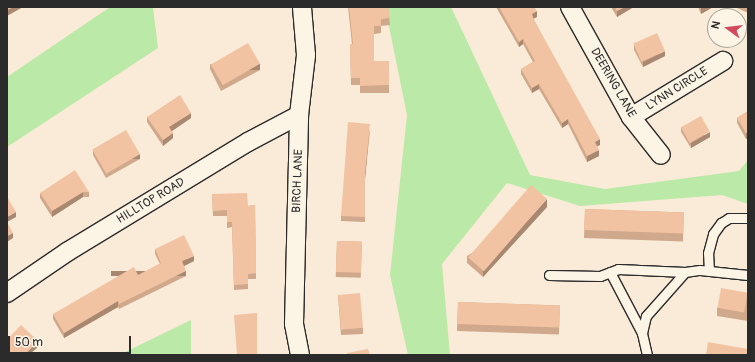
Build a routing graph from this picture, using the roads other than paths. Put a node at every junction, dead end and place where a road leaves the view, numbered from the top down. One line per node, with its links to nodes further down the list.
1 (302, 7): 4 (street, BIRCH LANE)
2 (570, 7): 5 (street, DEERING LANE)
3 (723, 61): 5 (street, LYNN CIRCLE)
4 (299, 115): 13 (street, HILLTOP ROAD); 15 (street, BIRCH LANE)
5 (631, 117): 6 (street, DEERING LANE)
6 (661, 155)
7 (748, 218): 8 (lane)
8 (709, 271): 10 (lane); 12 (lane)
9 (610, 272): 10 (lane); 11 (lane); 14 (lane)
10 (685, 272): 14 (lane)
11 (549, 275)
12 (748, 276)
13 (7, 293)
14 (642, 333): 16 (lane)
15 (300, 355)
16 (647, 355)

